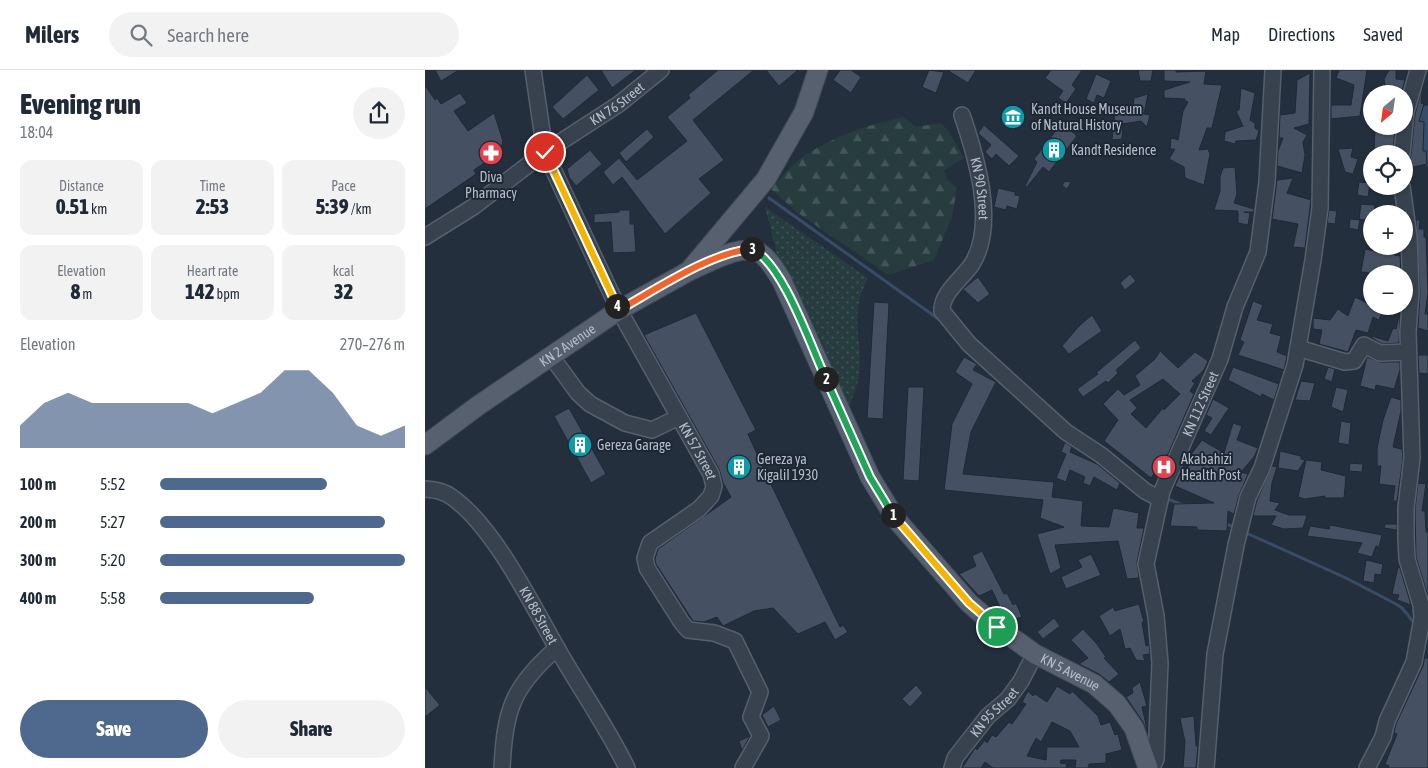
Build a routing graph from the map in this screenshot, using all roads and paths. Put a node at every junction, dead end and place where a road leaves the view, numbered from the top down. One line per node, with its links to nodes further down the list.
1 (533, 70): 9 (street, KN 57 Street)
2 (661, 70): 9 (street, KN 76 Street)
3 (818, 70): 12 (main road, KN 2 Avenue)
4 (1273, 70): 20 (street, KN 112 Street)
5 (1322, 70): 14 (street)
6 (1418, 70): 8 (street)
7 (962, 115): 20 (street, KN 90 Street)
8 (1403, 145)
9 (545, 152): 11 (street, KN 76 Street); 13 (street, KN 57 Street)
10 (1403, 195): 15 (street)
11 (425, 237)
12 (689, 271): 13 (main road, KN 2 Avenue); 22 (main road, KN 5 Avenue)
13 (619, 310): 16 (main road, KN 2 Avenue); 17 (street, KN 57 Street)
14 (1298, 348): 15 (street); 29 (street)
15 (1409, 352): 30 (street)
16 (551, 356): 17 (street); 18 (main road, KN 2 Avenue)
17 (679, 417): 25 (street, KN 57 Street)
18 (425, 445)
19 (425, 489): 21 (street, KN 88 Street)
20 (1160, 498): 28 (street, KN 112 Street)
21 (557, 648): 23 (street); 24 (street, KN 88 Street)
22 (1035, 654): 26 (street, KN 95 Street); 27 (main road, KN 5 Avenue)
23 (502, 768)
24 (627, 768)
25 (743, 768)
26 (952, 768)
27 (1148, 768)
28 (1152, 768)
29 (1206, 768)
30 (1367, 768)

